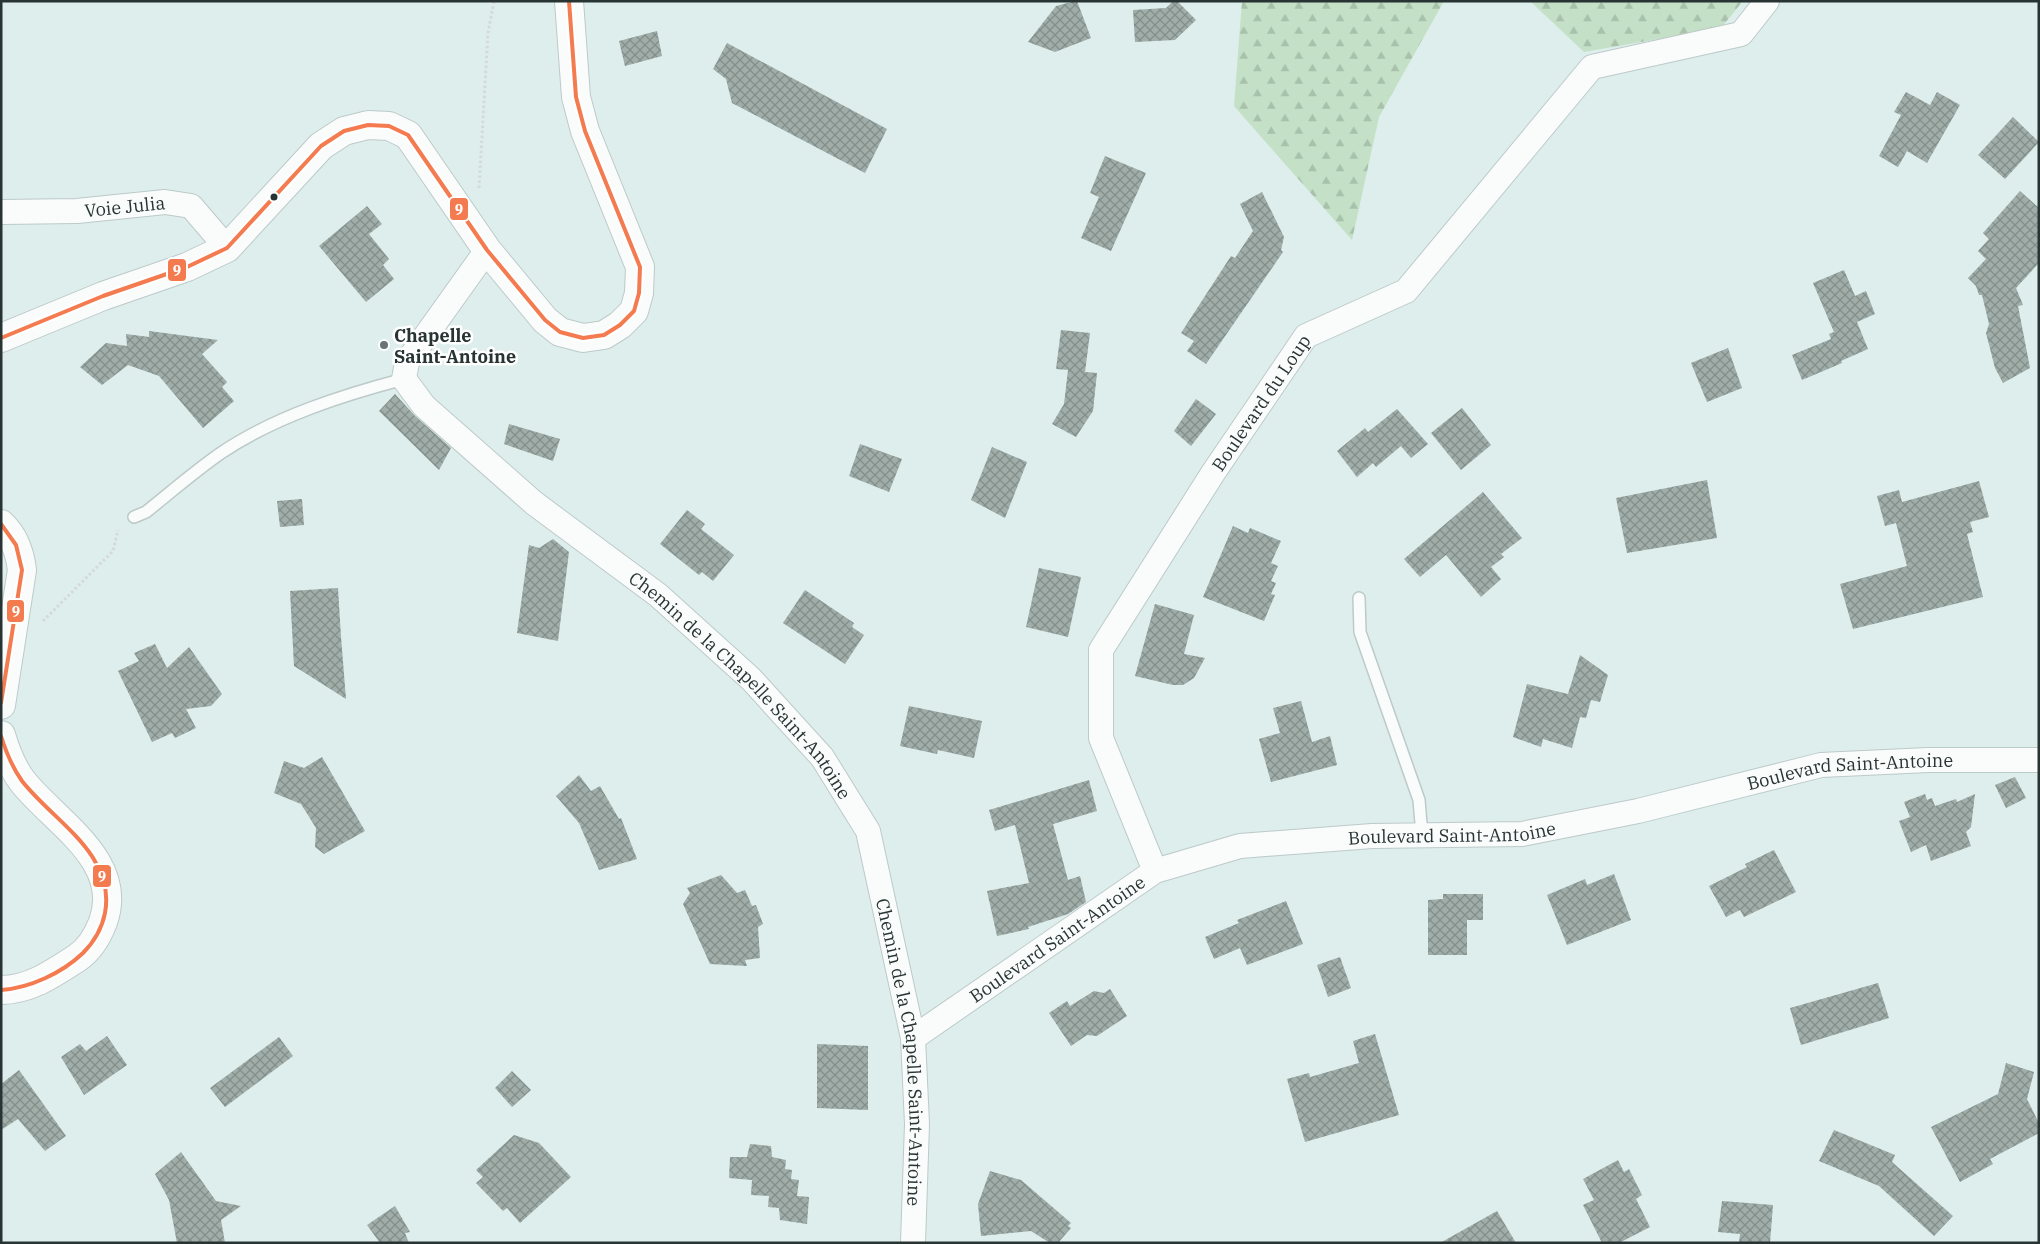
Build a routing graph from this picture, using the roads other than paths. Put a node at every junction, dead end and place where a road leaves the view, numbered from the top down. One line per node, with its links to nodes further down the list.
1 (569, 1): 5 (main road)
2 (1767, 1): 15 (street, Boulevard du Loup)
3 (1, 212): 4 (street, Voie Julia)
4 (227, 248): 5 (main road); 6 (main road)
5 (487, 250): 7 (street)
6 (1, 338)
7 (404, 379): 8 (lane); 17 (street, Chemin de la Chapelle Saint-Antoine)
8 (134, 517)
9 (1, 524): 11 (main road)
10 (1359, 598): 14 (lane)
11 (1, 704)
12 (1, 735): 16 (main road)
13 (2039, 760): 14 (street, Boulevard Saint-Antoine)
14 (1422, 835): 15 (street, Boulevard Saint-Antoine)
15 (1154, 871): 17 (street, Boulevard Saint-Antoine)
16 (1, 990)
17 (913, 1038): 18 (street, Chemin de la Chapelle Saint-Antoine)
18 (913, 1243)

